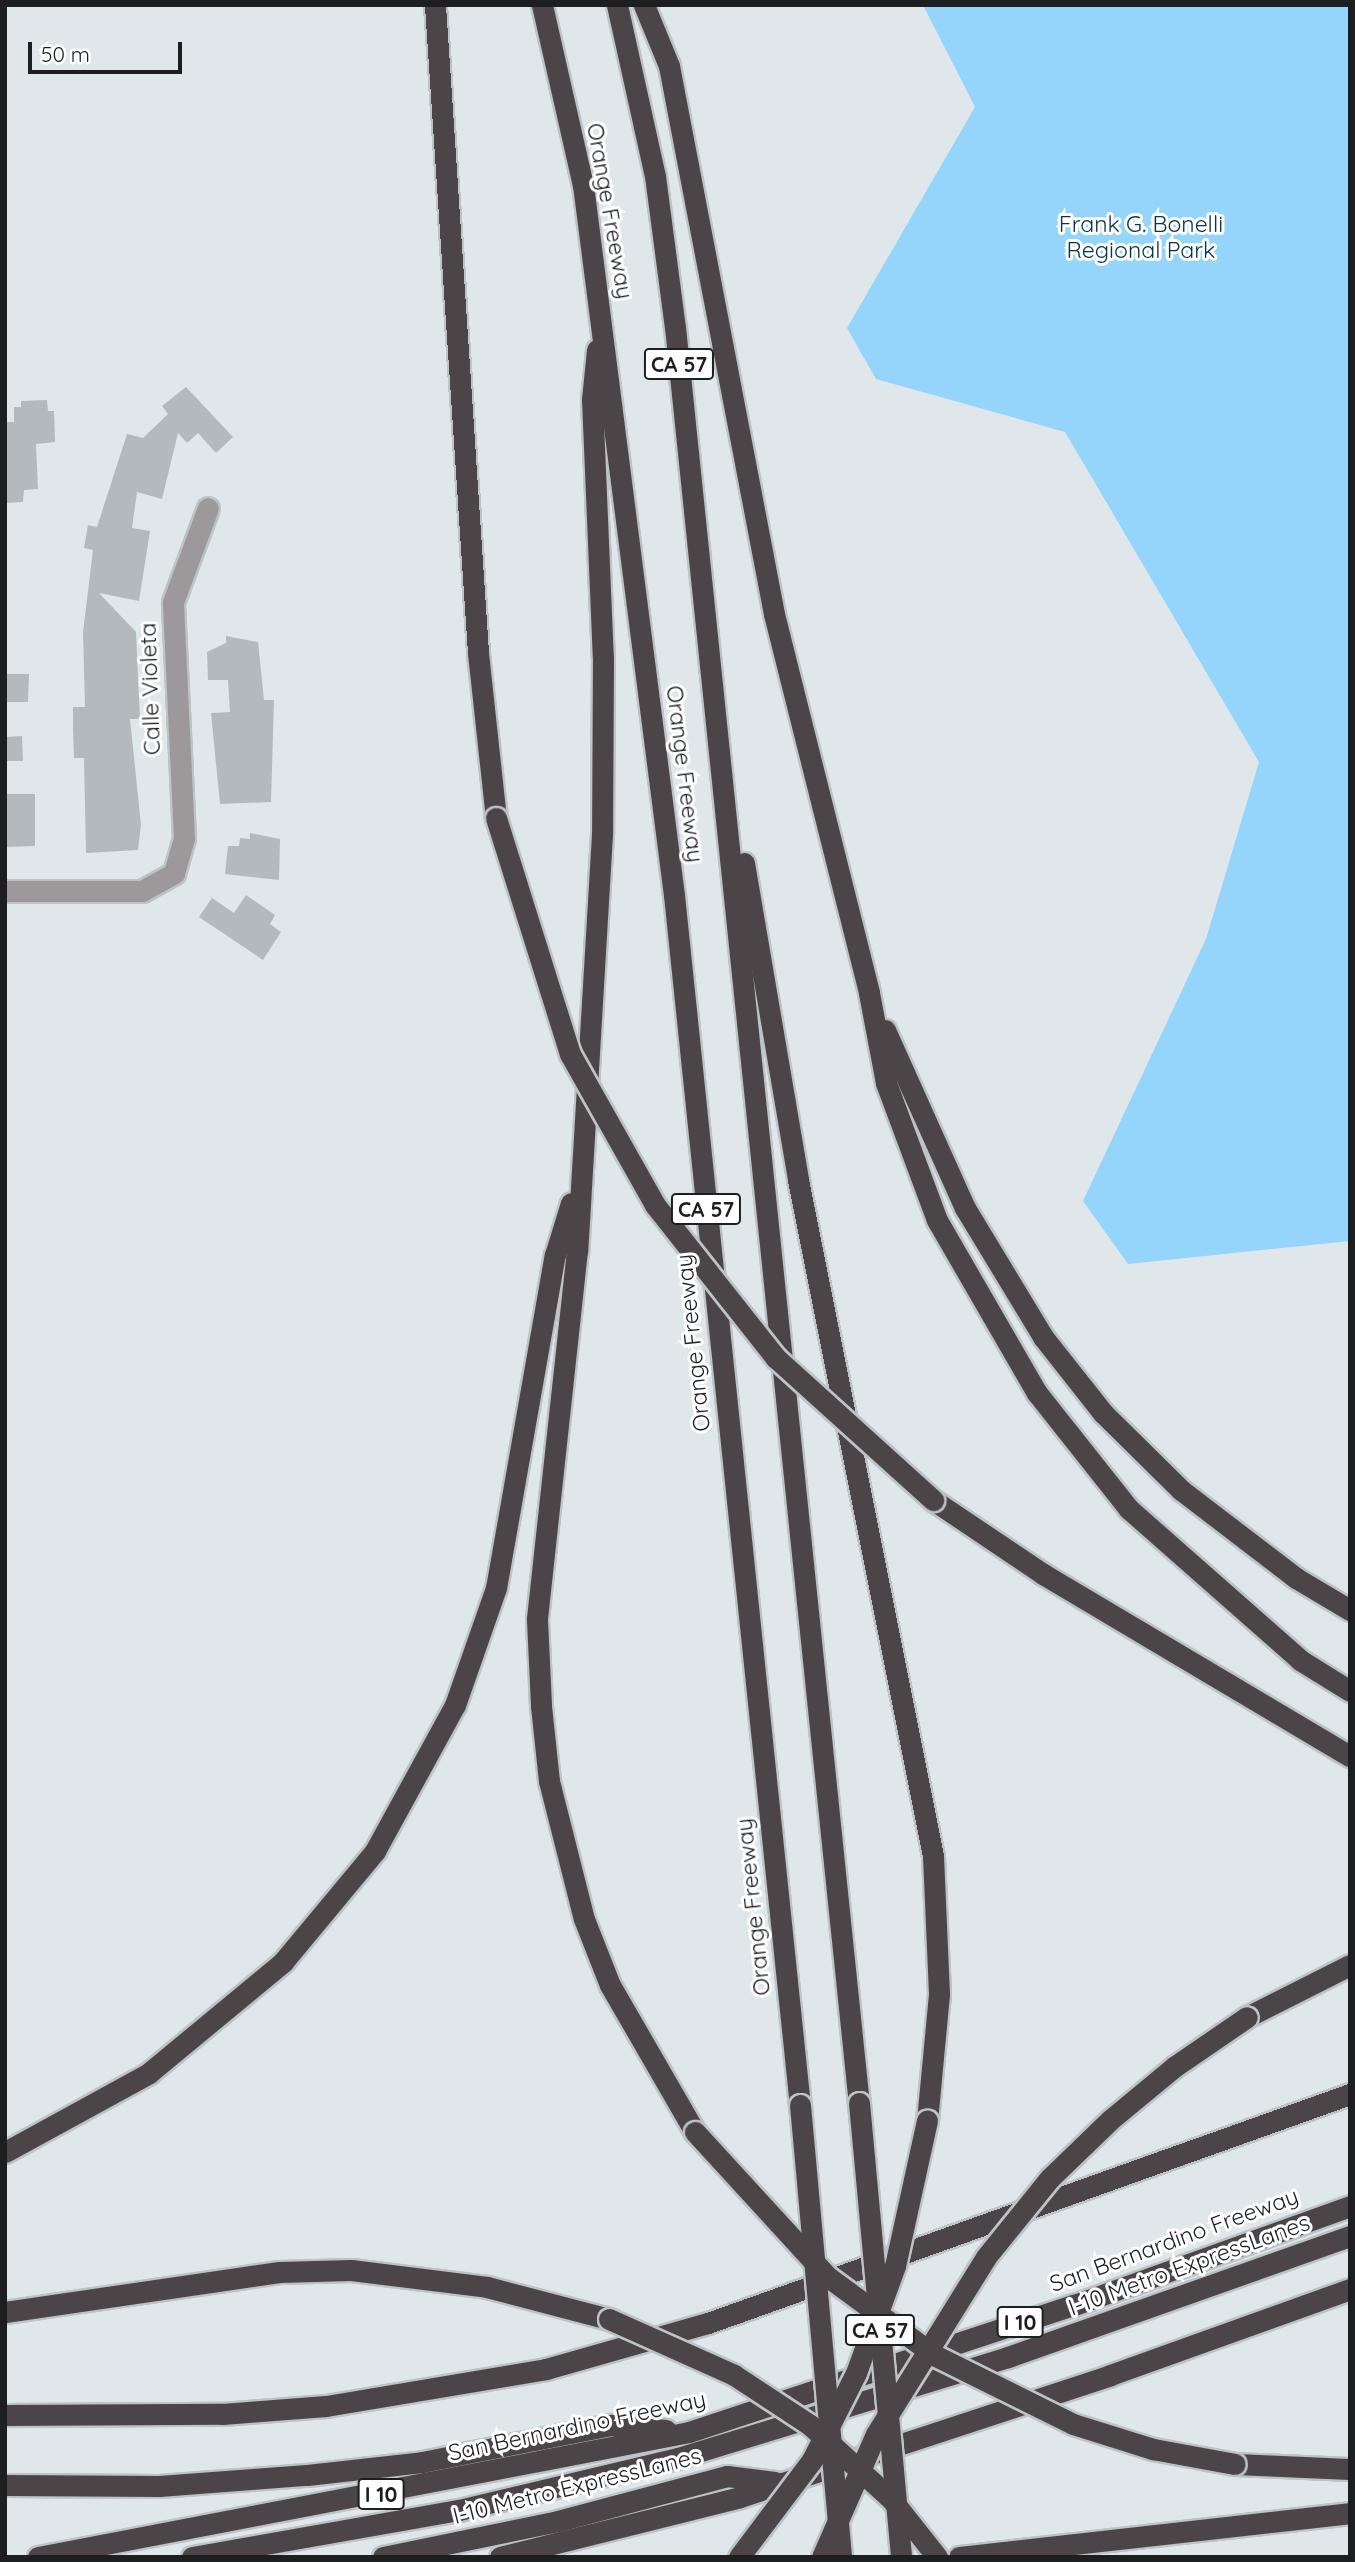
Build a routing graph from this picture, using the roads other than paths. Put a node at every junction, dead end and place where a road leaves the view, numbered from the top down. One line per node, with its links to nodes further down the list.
1 (435, 5): 13 (highway, bridge)
2 (542, 5): 5 (highway, Orange Freeway / CA 57)
3 (617, 5): 7 (highway, Orange Freeway / CA 57)
4 (643, 5): 9 (highway)
5 (601, 313): 10 (highway); 34 (highway, Orange Freeway / CA 57, bridge)
6 (208, 508): 8 (street, Calle Violeta)
7 (718, 727): 32 (highway, bridge); 35 (highway, Orange Freeway / CA 57, bridge)
8 (5, 891)
9 (869, 993): 11 (highway); 12 (highway)
10 (577, 1181): 16 (highway); 23 (highway, bridge)
11 (1350, 1611)
12 (1350, 1691)
13 (1350, 1756)
14 (1350, 1965): 33 (highway, bridge)
15 (1350, 2094): 21 (highway)
16 (5, 2152)
17 (1350, 2206): 22 (highway, San Bernardino Freeway / I 10)
18 (1350, 2236): 29 (highway, I-10 Metro ExpressLanes)
19 (1350, 2289): 24 (highway)
20 (5, 2312): 36 (highway, bridge)
21 (5, 2416)
22 (689, 2432): 25 (highway); 27 (highway, San Bernardino Freeway / I 10)
23 (1350, 2469)
24 (784, 2483): 30 (highway, I-10 Metro ExpressLanes); 31 (highway)
25 (5, 2485)
26 (1350, 2514): 37 (highway)
27 (80, 2554): 28 (highway, San Bernardino Freeway / I 10)
28 (38, 2557)
29 (192, 2557)
30 (383, 2557)
31 (500, 2557)
32 (739, 2557)
33 (822, 2557)
34 (841, 2557)
35 (901, 2557)
36 (937, 2557)
37 (959, 2557)

